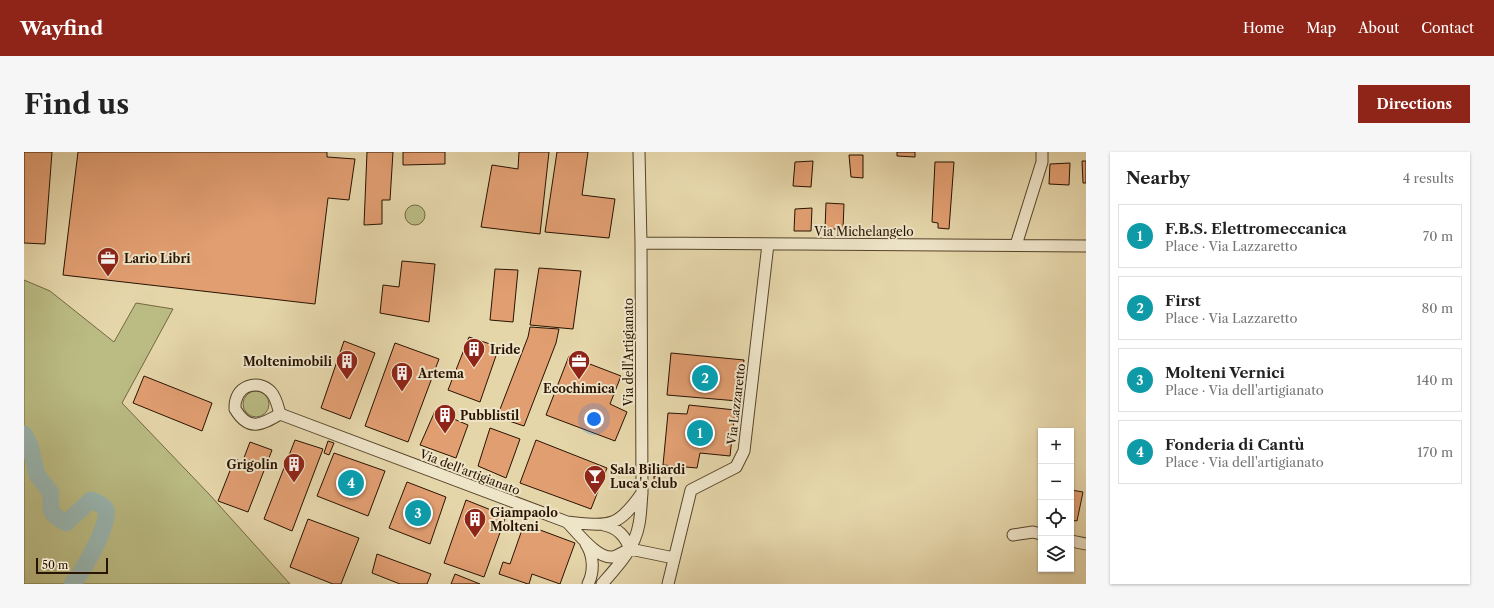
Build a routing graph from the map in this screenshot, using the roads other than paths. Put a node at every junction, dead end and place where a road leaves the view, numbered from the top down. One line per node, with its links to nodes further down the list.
1 (639, 152): 3 (street, Via dell'Artigianato)
2 (1042, 152): 5 (street)
3 (641, 243): 4 (street, Via Michelangelo); 8 (street, Via dell'Artigianato)
4 (768, 244): 5 (street, Via Michelangelo); 17 (street, Via Lazzaretto)
5 (1016, 245): 6 (street, Via Michelangelo)
6 (1086, 246)
7 (280, 414): 9 (street, Via dell'artigianato)
8 (642, 493): 10 (street, Via dell'artigianato); 16 (street, Via dell'Artigianato)
9 (567, 522): 10 (street, Via dell'artigianato); 13 (street)
10 (603, 525): 16 (street)
11 (1038, 533): 12 (street)
12 (1013, 535)
13 (581, 537): 16 (street); 18 (street)
14 (1074, 542): 15 (street)
15 (1086, 544)
16 (630, 549): 17 (street); 19 (street, Via dell'Artigianato)
17 (674, 558): 20 (street, Via Lazzaretto)
18 (588, 584)
19 (602, 584)
20 (668, 584)

